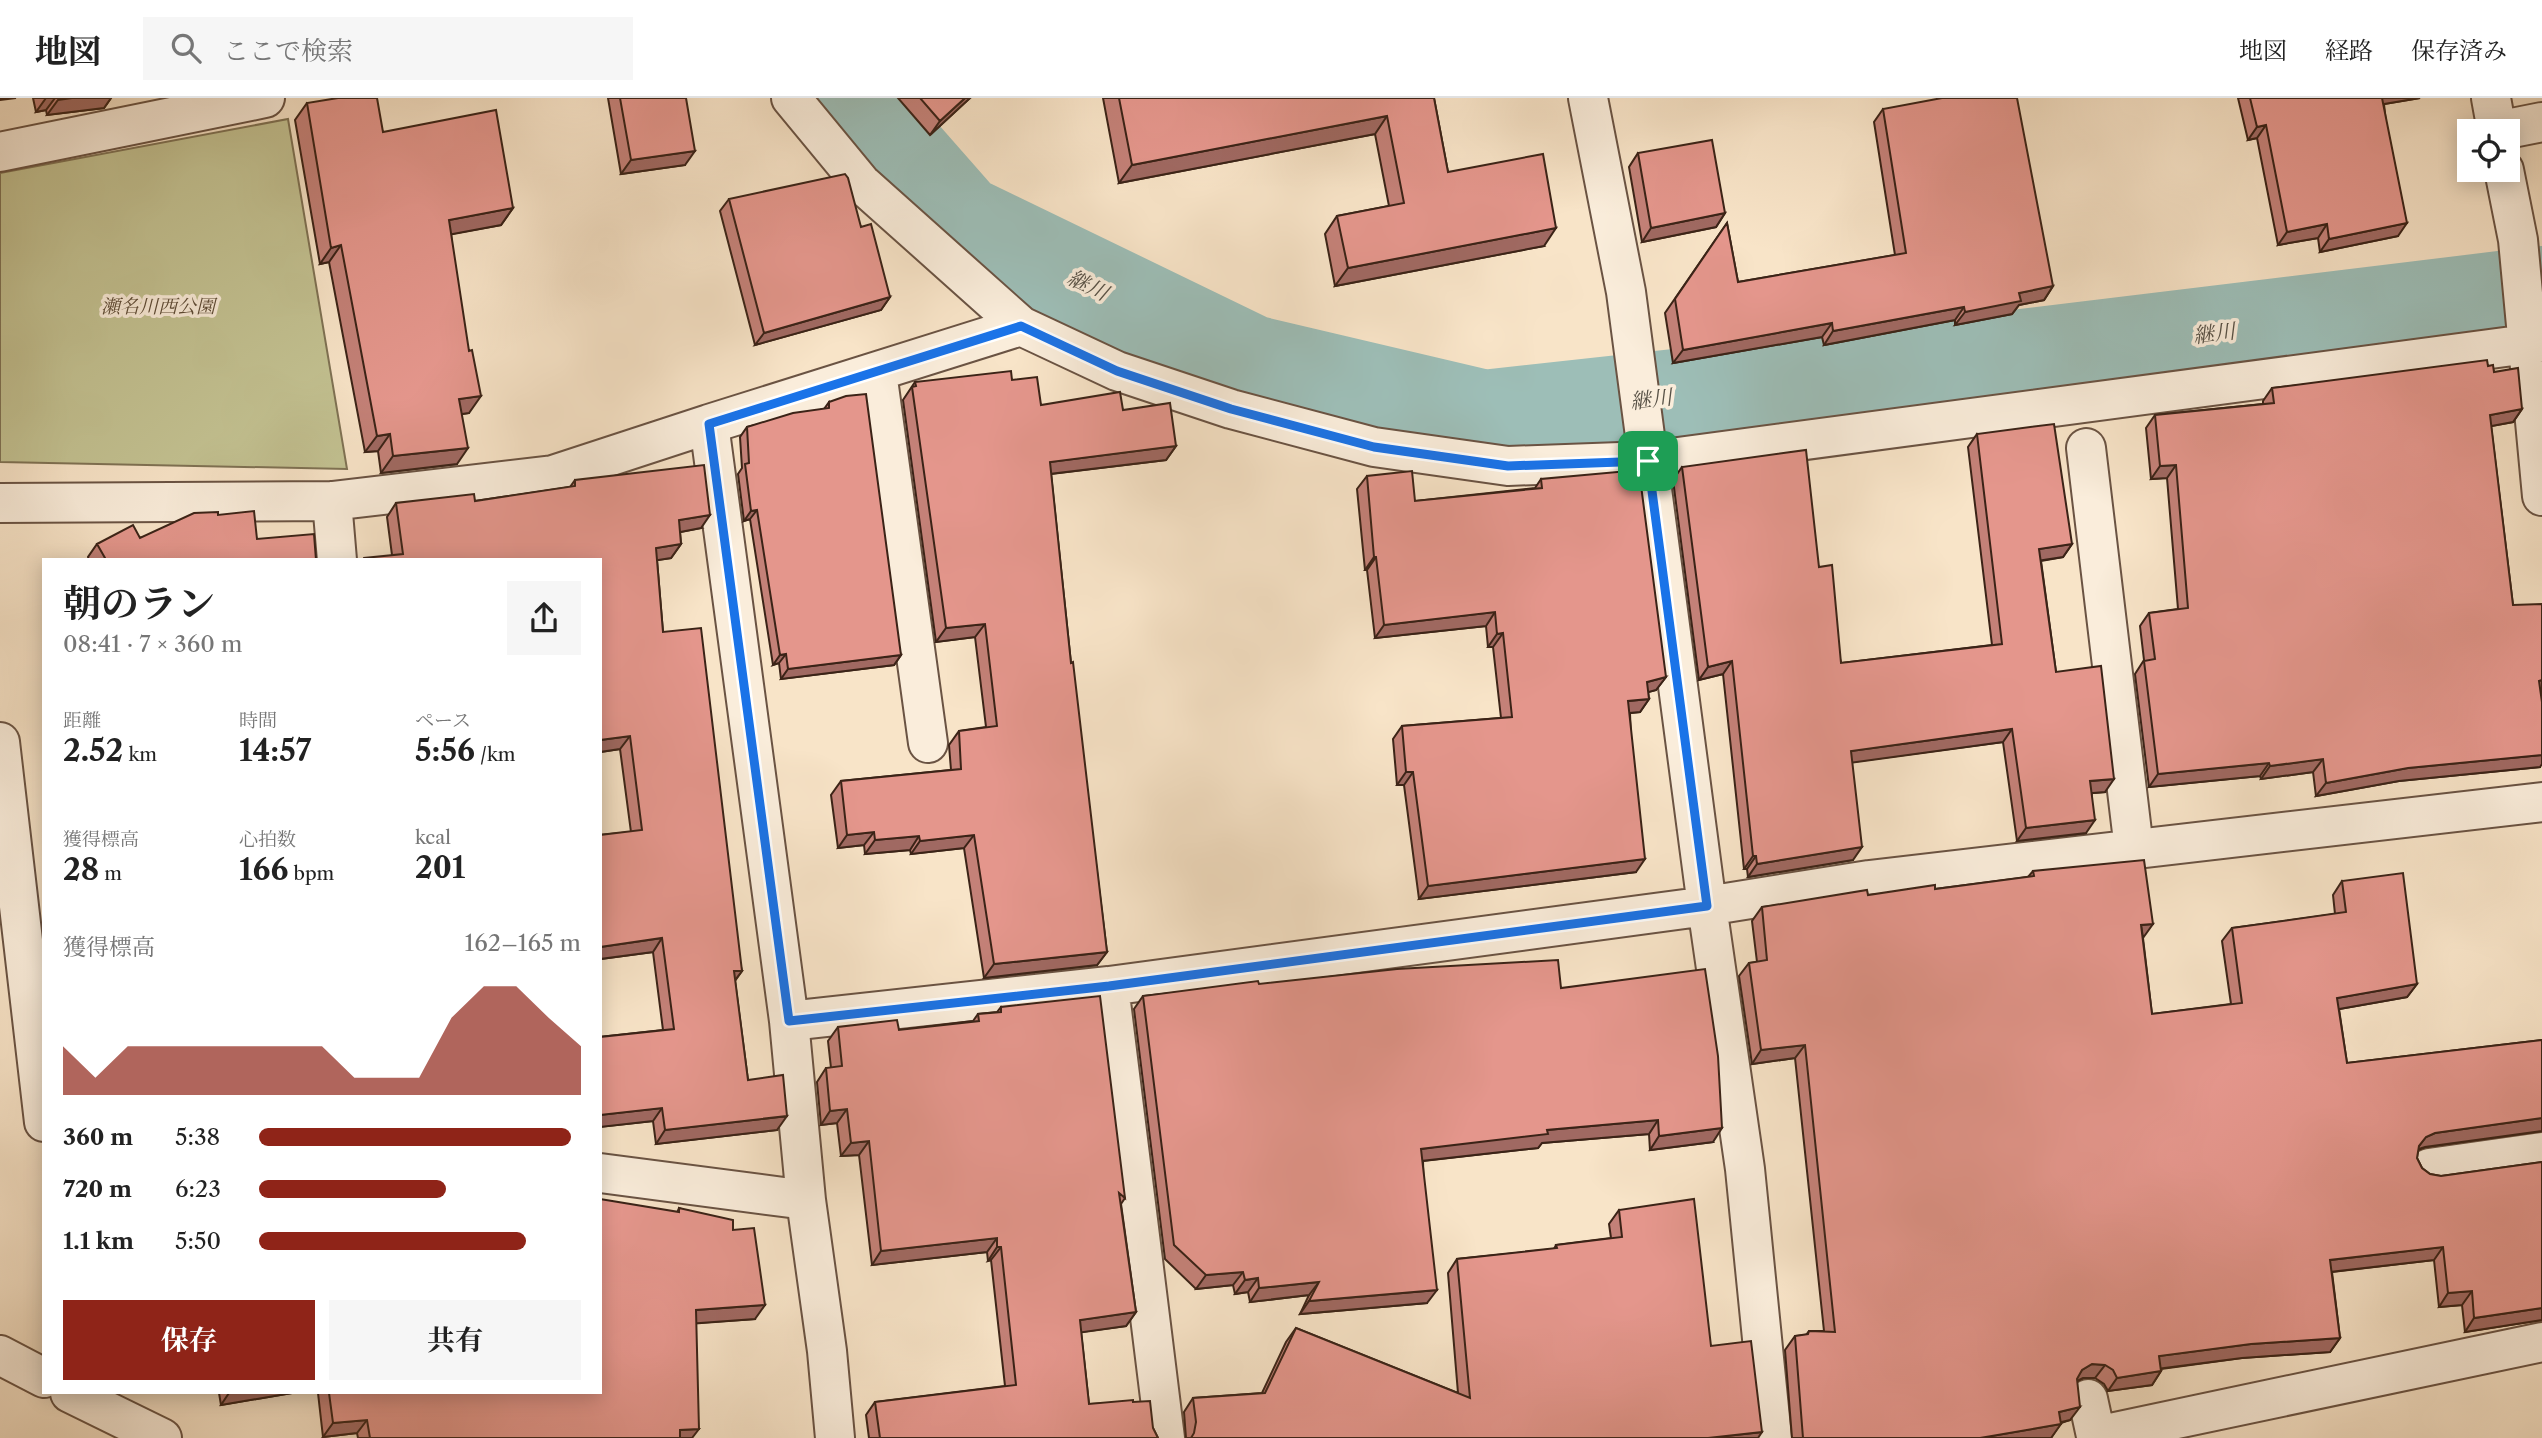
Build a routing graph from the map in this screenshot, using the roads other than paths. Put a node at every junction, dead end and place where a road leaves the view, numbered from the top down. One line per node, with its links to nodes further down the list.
1 (265, 98): 6 (street)
2 (791, 98): 9 (street)
3 (1588, 98): 14 (street)
4 (2491, 98): 5 (street)
5 (2542, 122)
6 (0, 152)
7 (2509, 182): 8 (street)
8 (2530, 239): 10 (street)
9 (1021, 326): 11 (street); 14 (street)
10 (2535, 343): 14 (street); 15 (street)
11 (877, 372): 12 (street); 19 (street)
12 (709, 424): 16 (street); 25 (street)
13 (2086, 448): 22 (street)
14 (1648, 461): 23 (street)
15 (2542, 496)
16 (331, 501): 17 (street); 18 (street)
17 (0, 503)
18 (337, 558)
19 (928, 743)
20 (0, 746): 26 (street)
21 (2542, 802): 22 (street)
22 (2134, 849): 23 (street)
23 (1707, 906): 24 (street); 39 (street)
24 (1109, 986): 25 (street); 38 (street)
25 (789, 1021): 30 (street)
26 (42, 1105)
27 (2542, 1152): 28 (street)
28 (2429, 1168)
29 (602, 1173): 30 (street)
30 (806, 1200): 37 (street)
31 (2542, 1342): 35 (street)
32 (0, 1355): 33 (street)
33 (42, 1377)
34 (74, 1394): 36 (street)
35 (2088, 1399)
36 (162, 1438)
37 (835, 1438)
38 (1165, 1438)
39 (1772, 1438)

